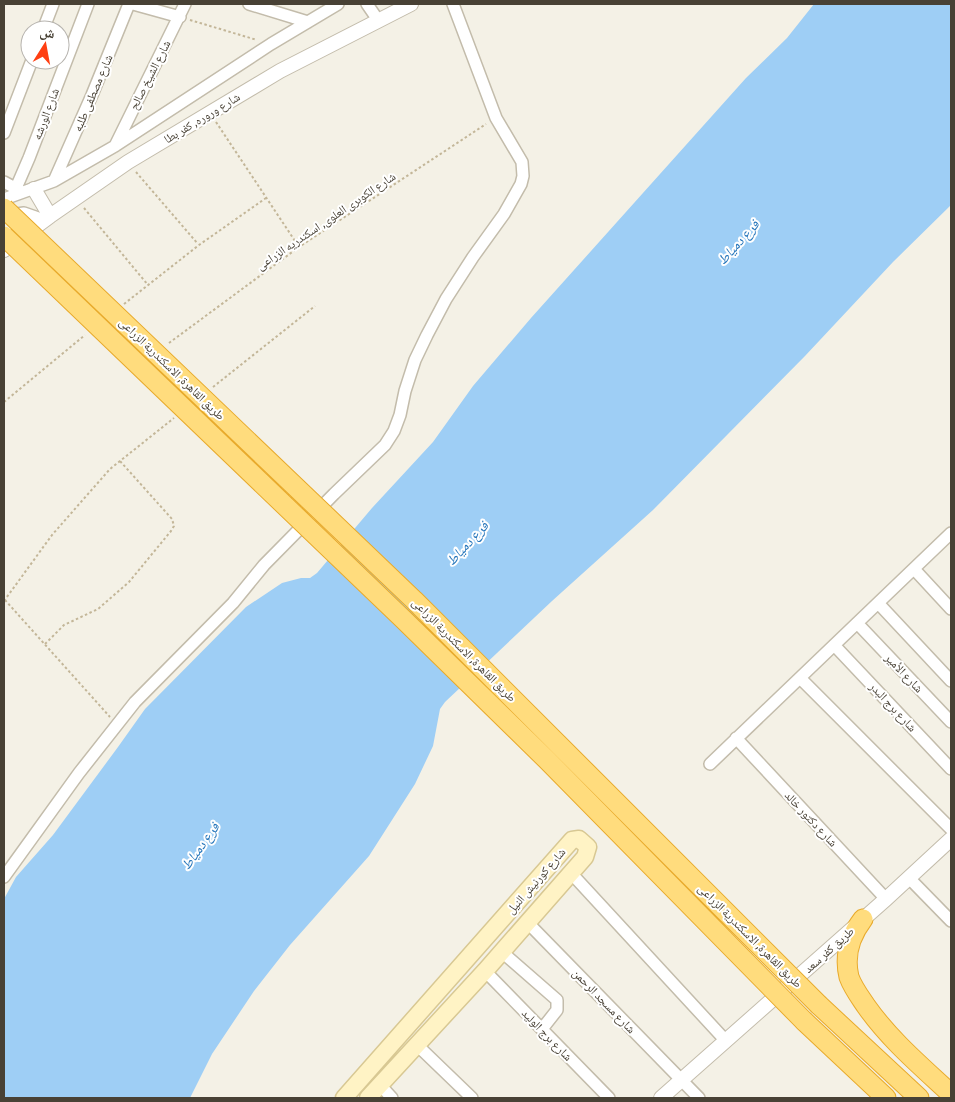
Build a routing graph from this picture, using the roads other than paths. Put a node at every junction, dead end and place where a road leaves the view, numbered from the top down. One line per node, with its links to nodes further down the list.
1 (53, 4): 11 (street)
2 (88, 4): 20 (street, شارع الورشه)
3 (131, 4): 10 (street); 17 (street, شارع مصطفى طلبه)
4 (185, 4): 10 (street, شارع الشيخ صالح)
5 (249, 4): 13 (street)
6 (338, 4): 13 (street)
7 (366, 4): 12 (street)
8 (411, 4): 12 (street, شارع وروره, كفر بطا)
9 (453, 4): 40 (street)
10 (180, 17): 16 (street, شارع الشيخ صالح)
11 (47, 20)
12 (378, 20): 22 (street, شارع وروره, كفر بطا)
13 (308, 22): 16 (street)
14 (28, 70): 15 (street)
15 (4, 133)
16 (115, 146): 17 (street)
17 (54, 181): 19 (street)
18 (4, 182): 20 (street)
19 (34, 189): 20 (street); 22 (street)
20 (9, 197): 61 (highway, طريق القاهرة, الاسكندرية الزراعى, bridge)
21 (4, 217): 22 (street)
22 (47, 218): 24 (street, شارع وروره, كفر بطا)
23 (4, 236): 60 (highway, طريق القاهرة, الاسكندرية الزراعى, bridge)
24 (4, 250)
25 (951, 533): 26 (street)
26 (914, 569): 27 (street); 28 (street)
27 (878, 603): 29 (street); 32 (street)
28 (951, 608)
29 (857, 624): 30 (street); 33 (street, شارع الأمير)
30 (834, 645): 31 (street); 36 (street, شارع برج البدر)
31 (800, 678): 34 (street); 37 (street)
32 (951, 681)
33 (951, 722)
34 (736, 738): 35 (street); 42 (street, شارع دكتور خالد)
35 (710, 764)
36 (951, 769)
37 (951, 829)
38 (951, 839): 41 (street, طريق كفر سعد)
39 (571, 874): 45 (main road, شارع كورنيش النيل); 49 (street); 51 (main road, شارع كورنيش النيل)
40 (4, 876)
41 (909, 878): 42 (street, طريق كفر سعد); 44 (street)
42 (886, 899): 43 (street, طريق كفر سعد)
43 (863, 920): 49 (street, طريق كفر سعد); 54 (highway)
44 (951, 921)
45 (528, 923): 46 (main road, شارع كورنيش النيل); 52 (street, شارع مسجد الرحمن)
46 (502, 952): 47 (main road, شارع كورنيش النيل); 48 (street)
47 (485, 971): 48 (street, شارع برج الوليد); 50 (main road, شارع كورنيش النيل)
48 (542, 1029): 57 (street, شارع برج الوليد)
49 (726, 1042): 52 (street, طريق كفر سعد)
50 (417, 1045): 53 (main road, شارع كورنيش النيل); 56 (street)
51 (360, 1080): 53 (main road); 55 (main road, شارع كورنيش النيل)
52 (681, 1080): 58 (street, طريق كفر سعد); 59 (street, شارع مسجد الرحمن)
53 (379, 1093)
54 (951, 1094)
55 (344, 1098)
56 (472, 1098)
57 (609, 1098)
58 (660, 1098)
59 (699, 1098)
60 (886, 1098)
61 (919, 1098)

